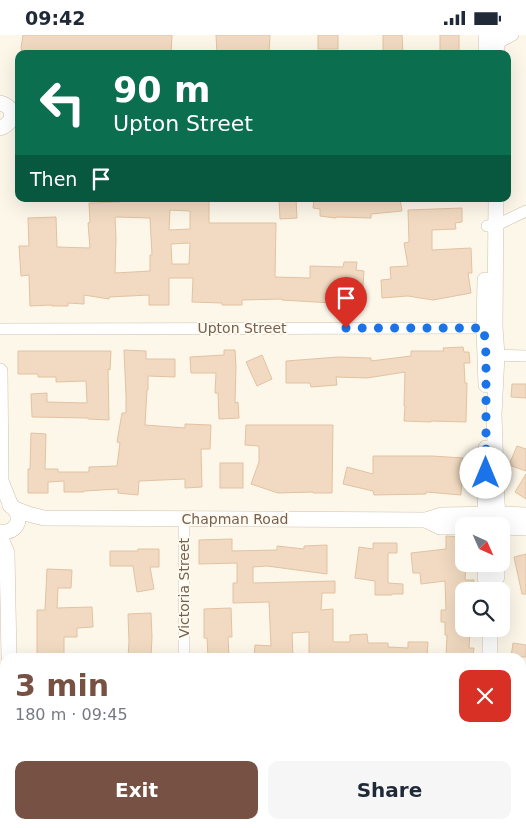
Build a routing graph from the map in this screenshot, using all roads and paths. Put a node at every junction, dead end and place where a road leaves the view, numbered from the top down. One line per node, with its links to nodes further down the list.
1 (513, 35): 2 (street)
2 (492, 44)
3 (0, 103): 4 (street)
4 (15, 114): 5 (street)
5 (0, 128)
6 (487, 202): 9 (street)
7 (496, 202): 9 (street)
8 (526, 211): 9 (street)
9 (492, 226): 10 (street); 12 (street)
10 (484, 328): 11 (street, Upton Street); 12 (street)
11 (0, 329)
12 (491, 355): 13 (street); 19 (street)
13 (526, 356)
14 (0, 371): 15 (street)
15 (1, 482): 16 (street)
16 (8, 506): 20 (street, Chapman Road); 27 (street)
17 (526, 515): 21 (street)
18 (457, 517): 23 (street, Chapman Road)
19 (494, 517)
20 (44, 518): 22 (street, Chapman Road); 27 (street, Chapman Road)
21 (510, 518)
22 (184, 519): 23 (street, Chapman Road); 32 (street, Victoria Street)
23 (426, 520): 25 (street, Chapman Road)
24 (510, 525): 26 (street)
25 (455, 527)
26 (526, 528)
27 (10, 529): 29 (street)
28 (0, 537): 29 (street)
29 (7, 553): 31 (street)
30 (490, 637): 33 (street)
31 (9, 653)
32 (184, 653)
33 (490, 653)

